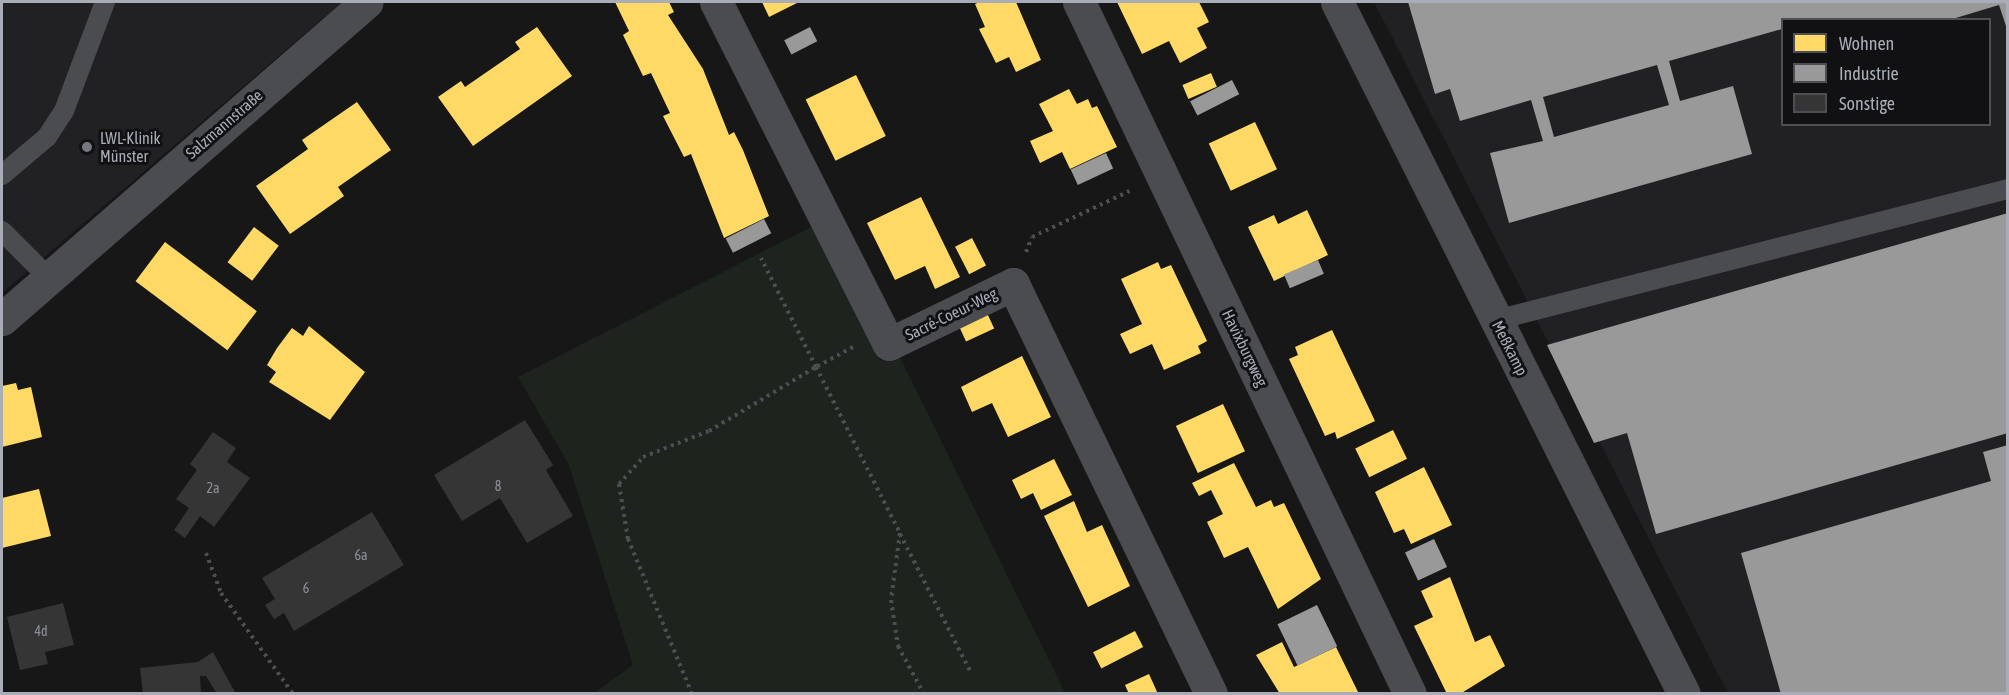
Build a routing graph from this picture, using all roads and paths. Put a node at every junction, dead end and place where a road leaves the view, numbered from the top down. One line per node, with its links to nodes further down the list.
1 (105, 2): 6 (lane)
2 (367, 2): 11 (street, Salzmannstraße)
3 (716, 2): 15 (street, Sacré-Coeur-Weg)
4 (1079, 2): 7 (street, Havixburgweg)
5 (1337, 2): 14 (street, Meßkamp)
6 (2, 175)
7 (1162, 176): 12 (path); 24 (street, Havixburgweg)
8 (2007, 189): 14 (lane)
9 (2, 231): 11 (lane)
10 (761, 258): 16 (path)
11 (47, 276): 13 (street, Salzmannstraße)
12 (1013, 284): 15 (street, Sacré-Coeur-Weg); 23 (street, Sacré-Coeur-Weg)
13 (2, 319)
14 (1496, 320): 25 (street, Meßkamp)
15 (883, 332): 16 (path)
16 (816, 367): 17 (path); 21 (path)
17 (900, 533): 19 (path); 22 (path)
18 (206, 554): 20 (path)
19 (970, 671)
20 (293, 693)
21 (692, 693)
22 (924, 693)
23 (1211, 693)
24 (1410, 693)
25 (1684, 693)

